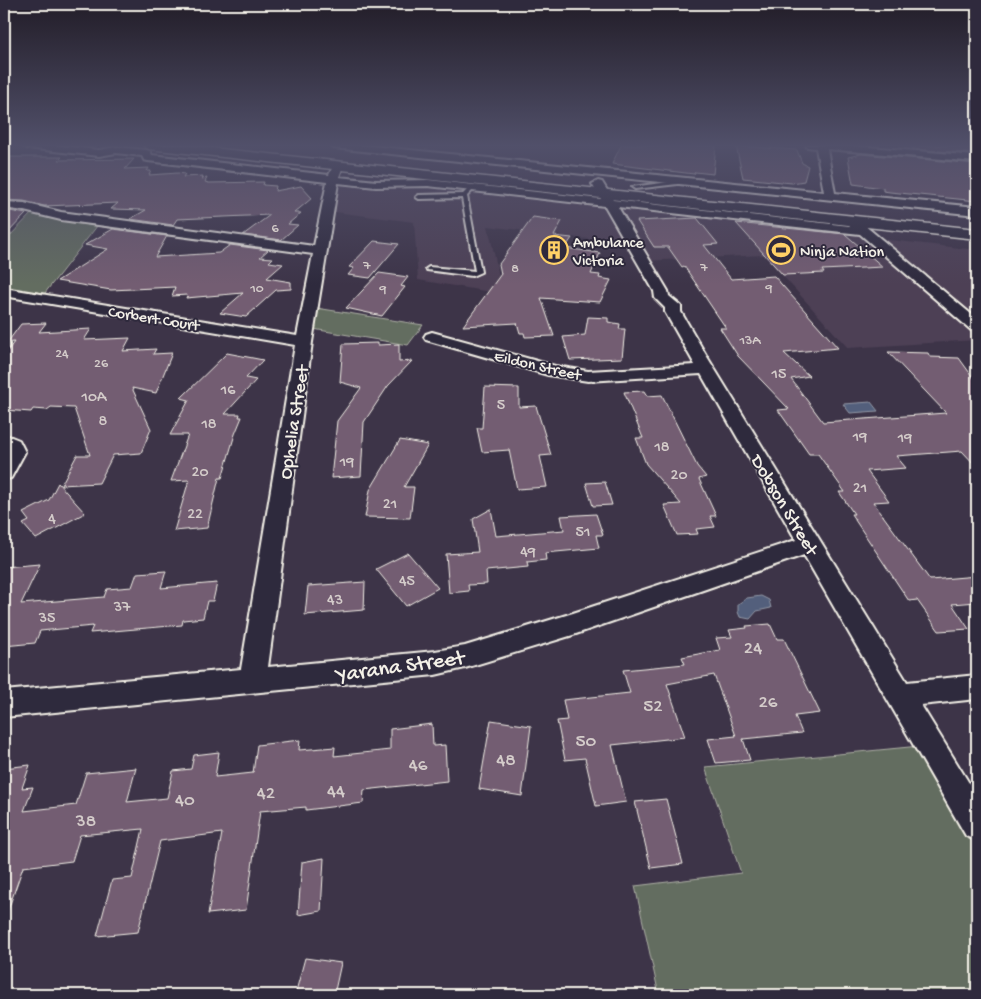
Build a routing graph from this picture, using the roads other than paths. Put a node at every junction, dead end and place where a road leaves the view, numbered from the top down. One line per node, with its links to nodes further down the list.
1 (328, 192): 17 (street, Ophelia Street)
2 (468, 192): 8 (street); 10 (lane); 18 (lane)
3 (592, 192): 8 (highway)
4 (613, 192): 8 (highway)
5 (671, 192): 14 (highway)
6 (785, 192): 9 (street)
7 (829, 192): 9 (street)
8 (604, 193): 13 (highway); 15 (street); 23 (street, Dobson Street)
9 (830, 196): 12 (street)
10 (419, 197)
11 (5, 205): 17 (street)
12 (977, 211)
13 (851, 221): 15 (street); 16 (highway)
14 (977, 223)
15 (863, 231): 20 (street)
16 (977, 234)
17 (320, 251): 22 (street, Ophelia Street)
18 (428, 268)
19 (4, 292): 22 (street, Corbert Court)
20 (977, 326)
21 (432, 338): 23 (street, Eildon Street)
22 (304, 342): 27 (street, Ophelia Street)
23 (706, 369): 26 (street, Dobson Street)
24 (4, 440): 25 (street)
25 (4, 473)
26 (810, 544): 27 (street, Yarana Street); 29 (street, Dobson Street)
27 (253, 681): 30 (street, Yarana Street)
28 (977, 687): 29 (street)
29 (900, 695): 31 (street, Dobson Street)
30 (4, 704)
31 (977, 825)

